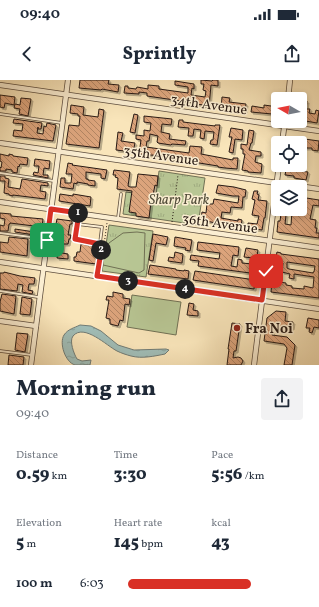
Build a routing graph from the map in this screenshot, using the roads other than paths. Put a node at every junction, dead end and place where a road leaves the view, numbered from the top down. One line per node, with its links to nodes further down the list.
1 (68, 80): 5 (street)
2 (290, 80): 4 (street)
3 (0, 85): 5 (street, 34th Avenue)
4 (289, 92)
5 (66, 94): 7 (street, 34th Avenue); 8 (street)
6 (0, 114): 8 (lane)
7 (271, 122)
8 (62, 123): 12 (street)
9 (304, 128): 10 (street, 34th Avenue)
10 (319, 131)
11 (0, 143): 12 (street, 35th Avenue)
12 (59, 152): 14 (street); 15 (street, 35th Avenue)
13 (0, 173): 14 (lane)
14 (55, 181): 20 (street)
15 (271, 182)
16 (307, 187): 17 (street, 35th Avenue)
17 (319, 189)
18 (121, 194): 23 (lane)
19 (0, 202): 20 (street, 36th Avenue)
20 (51, 209): 21 (street, 36th Avenue); 26 (street)
21 (79, 213): 23 (street, 36th Avenue); 24 (lane)
22 (273, 216): 27 (street)
23 (118, 219): 27 (street, 36th Avenue)
24 (77, 224): 28 (lane); 28 (lane)
25 (0, 233): 26 (lane)
26 (47, 240): 31 (street)
27 (270, 241): 29 (street, 36th Avenue); 35 (street)
28 (100, 244): 32 (lane)
29 (319, 248)
30 (0, 262): 31 (street)
31 (44, 269): 32 (street); 34 (street)
32 (97, 276): 35 (street)
33 (0, 291): 34 (lane)
34 (40, 297): 38 (street)
35 (262, 300): 36 (street); 42 (street)
36 (319, 309)
37 (0, 321): 38 (street)
38 (36, 326): 40 (street)
39 (0, 350): 40 (lane)
40 (32, 355): 41 (street)
41 (31, 365)
42 (254, 365)

